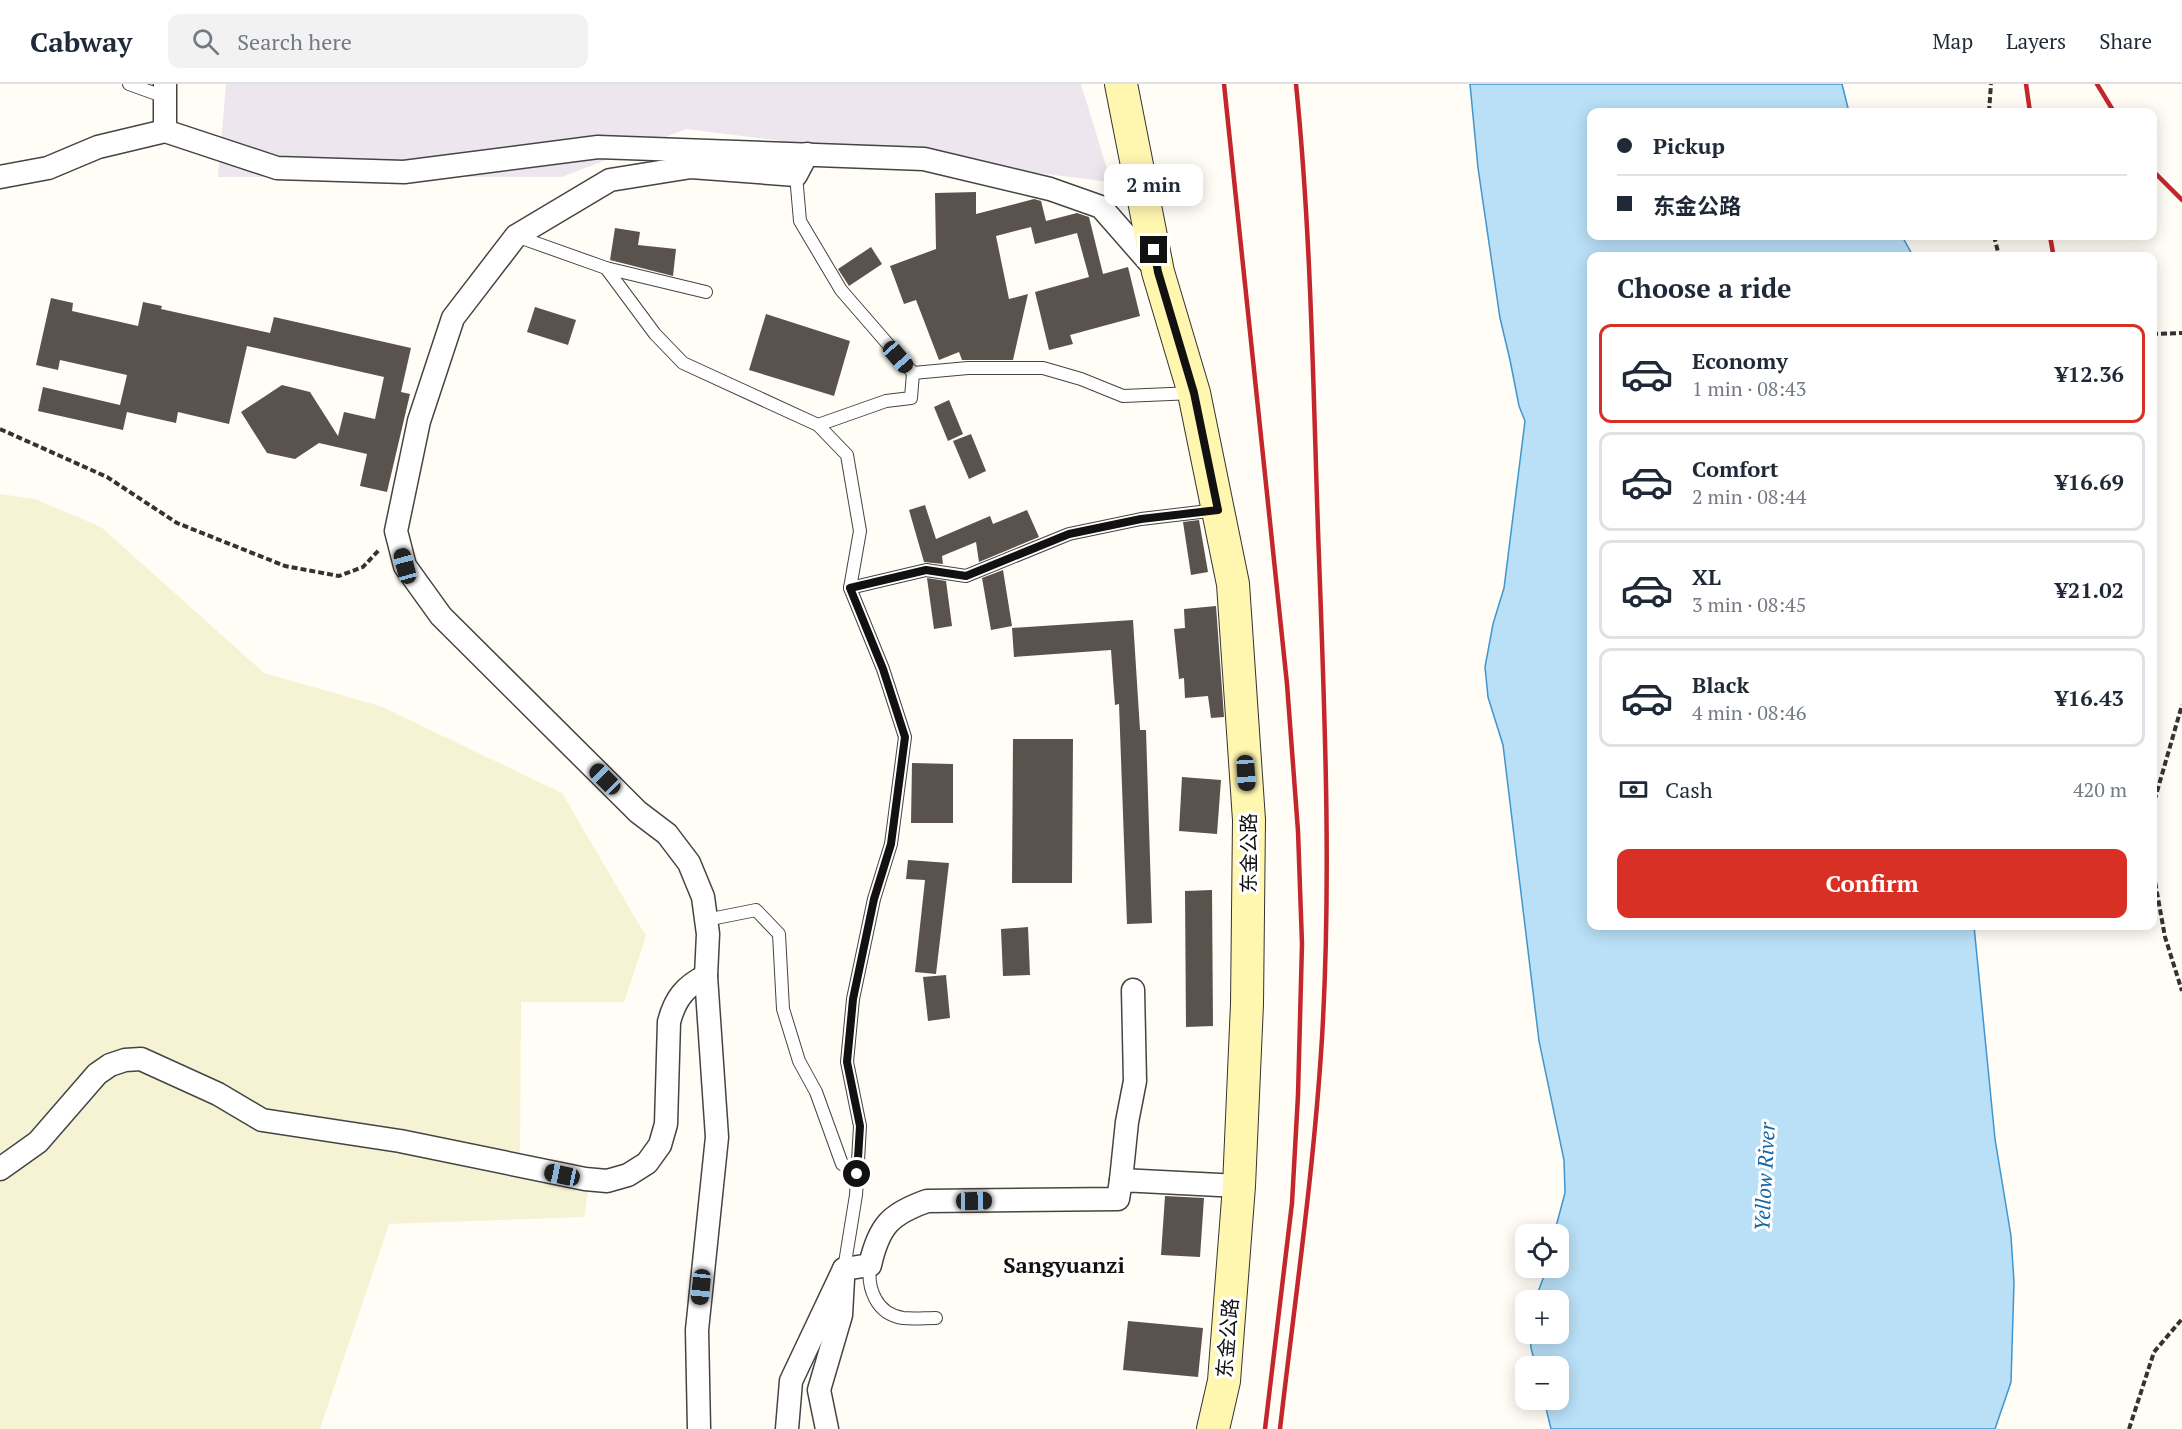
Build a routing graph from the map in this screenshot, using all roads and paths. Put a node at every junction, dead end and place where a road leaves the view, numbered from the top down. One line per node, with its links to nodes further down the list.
1 (129, 84): 4 (lane)
2 (1121, 84): 12 (main road, 东金公路)
3 (1991, 84): 5 (path)
4 (165, 91): 6 (street)
5 (1989, 108)
6 (165, 131): 7 (street); 9 (street)
7 (807, 154): 8 (street); 12 (street)
8 (796, 175): 10 (street); 16 (lane)
9 (0, 177)
10 (516, 236): 11 (lane); 21 (street)
11 (606, 268): 13 (lane); 18 (lane)
12 (1158, 272): 17 (main road, 东金公路)
13 (706, 292)
14 (2182, 333): 15 (path)
15 (2157, 334)
16 (912, 373): 17 (lane); 18 (lane)
17 (1194, 393): 20 (main road, 东金公路)
18 (818, 425): 22 (lane)
19 (0, 429): 21 (path)
20 (1218, 510): 22 (lane); 33 (main road, 东金公路)
21 (396, 531): 26 (street)
22 (850, 588): 31 (lane)
23 (2182, 705): 24 (path)
24 (2157, 792)
25 (2157, 894): 29 (path)
26 (706, 920): 27 (street); 31 (lane)
27 (706, 976): 30 (street); 38 (street)
28 (1133, 990): 32 (street)
29 (2182, 991)
30 (0, 1169)
31 (857, 1174): 35 (lane)
32 (1121, 1180): 33 (street); 34 (street)
33 (1239, 1186): 41 (main road, 东金公路)
34 (870, 1265): 35 (street); 36 (lane)
35 (844, 1269): 39 (street); 40 (street)
36 (936, 1318)
37 (2182, 1319): 42 (path)
38 (699, 1429)
39 (787, 1429)
40 (828, 1429)
41 (1213, 1429)
42 (2129, 1429)

